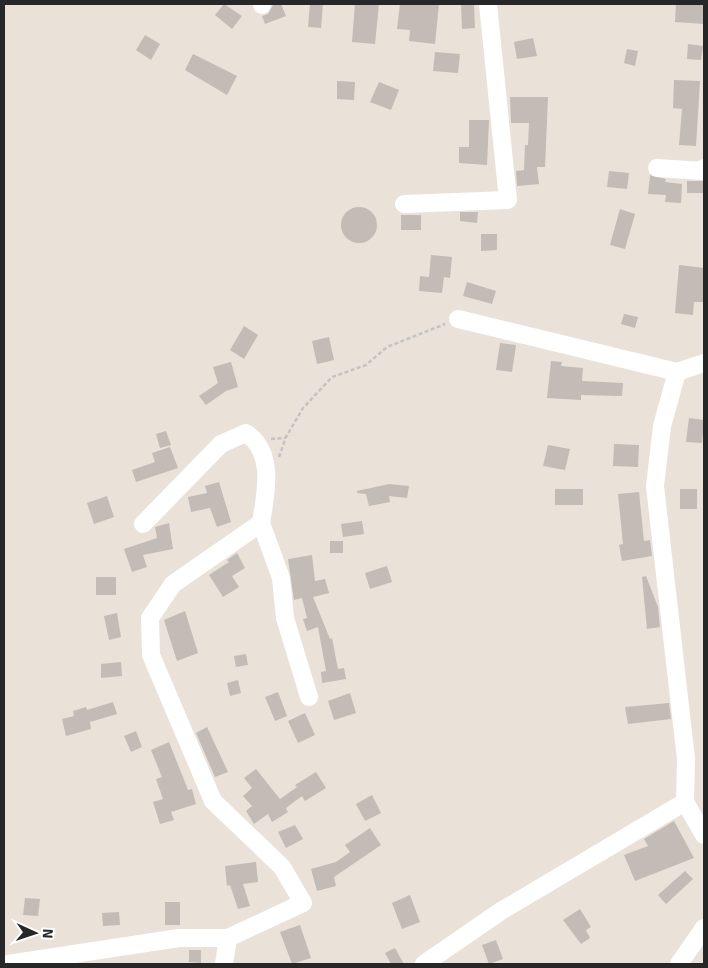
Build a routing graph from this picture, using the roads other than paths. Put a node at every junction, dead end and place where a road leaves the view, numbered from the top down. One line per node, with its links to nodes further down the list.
1 (488, 4): 4 (street)
2 (657, 168): 3 (street)
3 (704, 168)
4 (404, 204)
5 (458, 319): 7 (street)
6 (704, 363): 7 (street)
7 (677, 372): 11 (street)
8 (261, 523): 9 (street); 10 (street); 14 (street)
9 (143, 524)
10 (309, 696)
11 (685, 802): 12 (street); 17 (street)
12 (704, 835)
13 (704, 928): 18 (street)
14 (228, 938): 15 (street); 16 (street)
15 (8, 964)
16 (224, 964)
17 (424, 964)
18 (679, 964)

